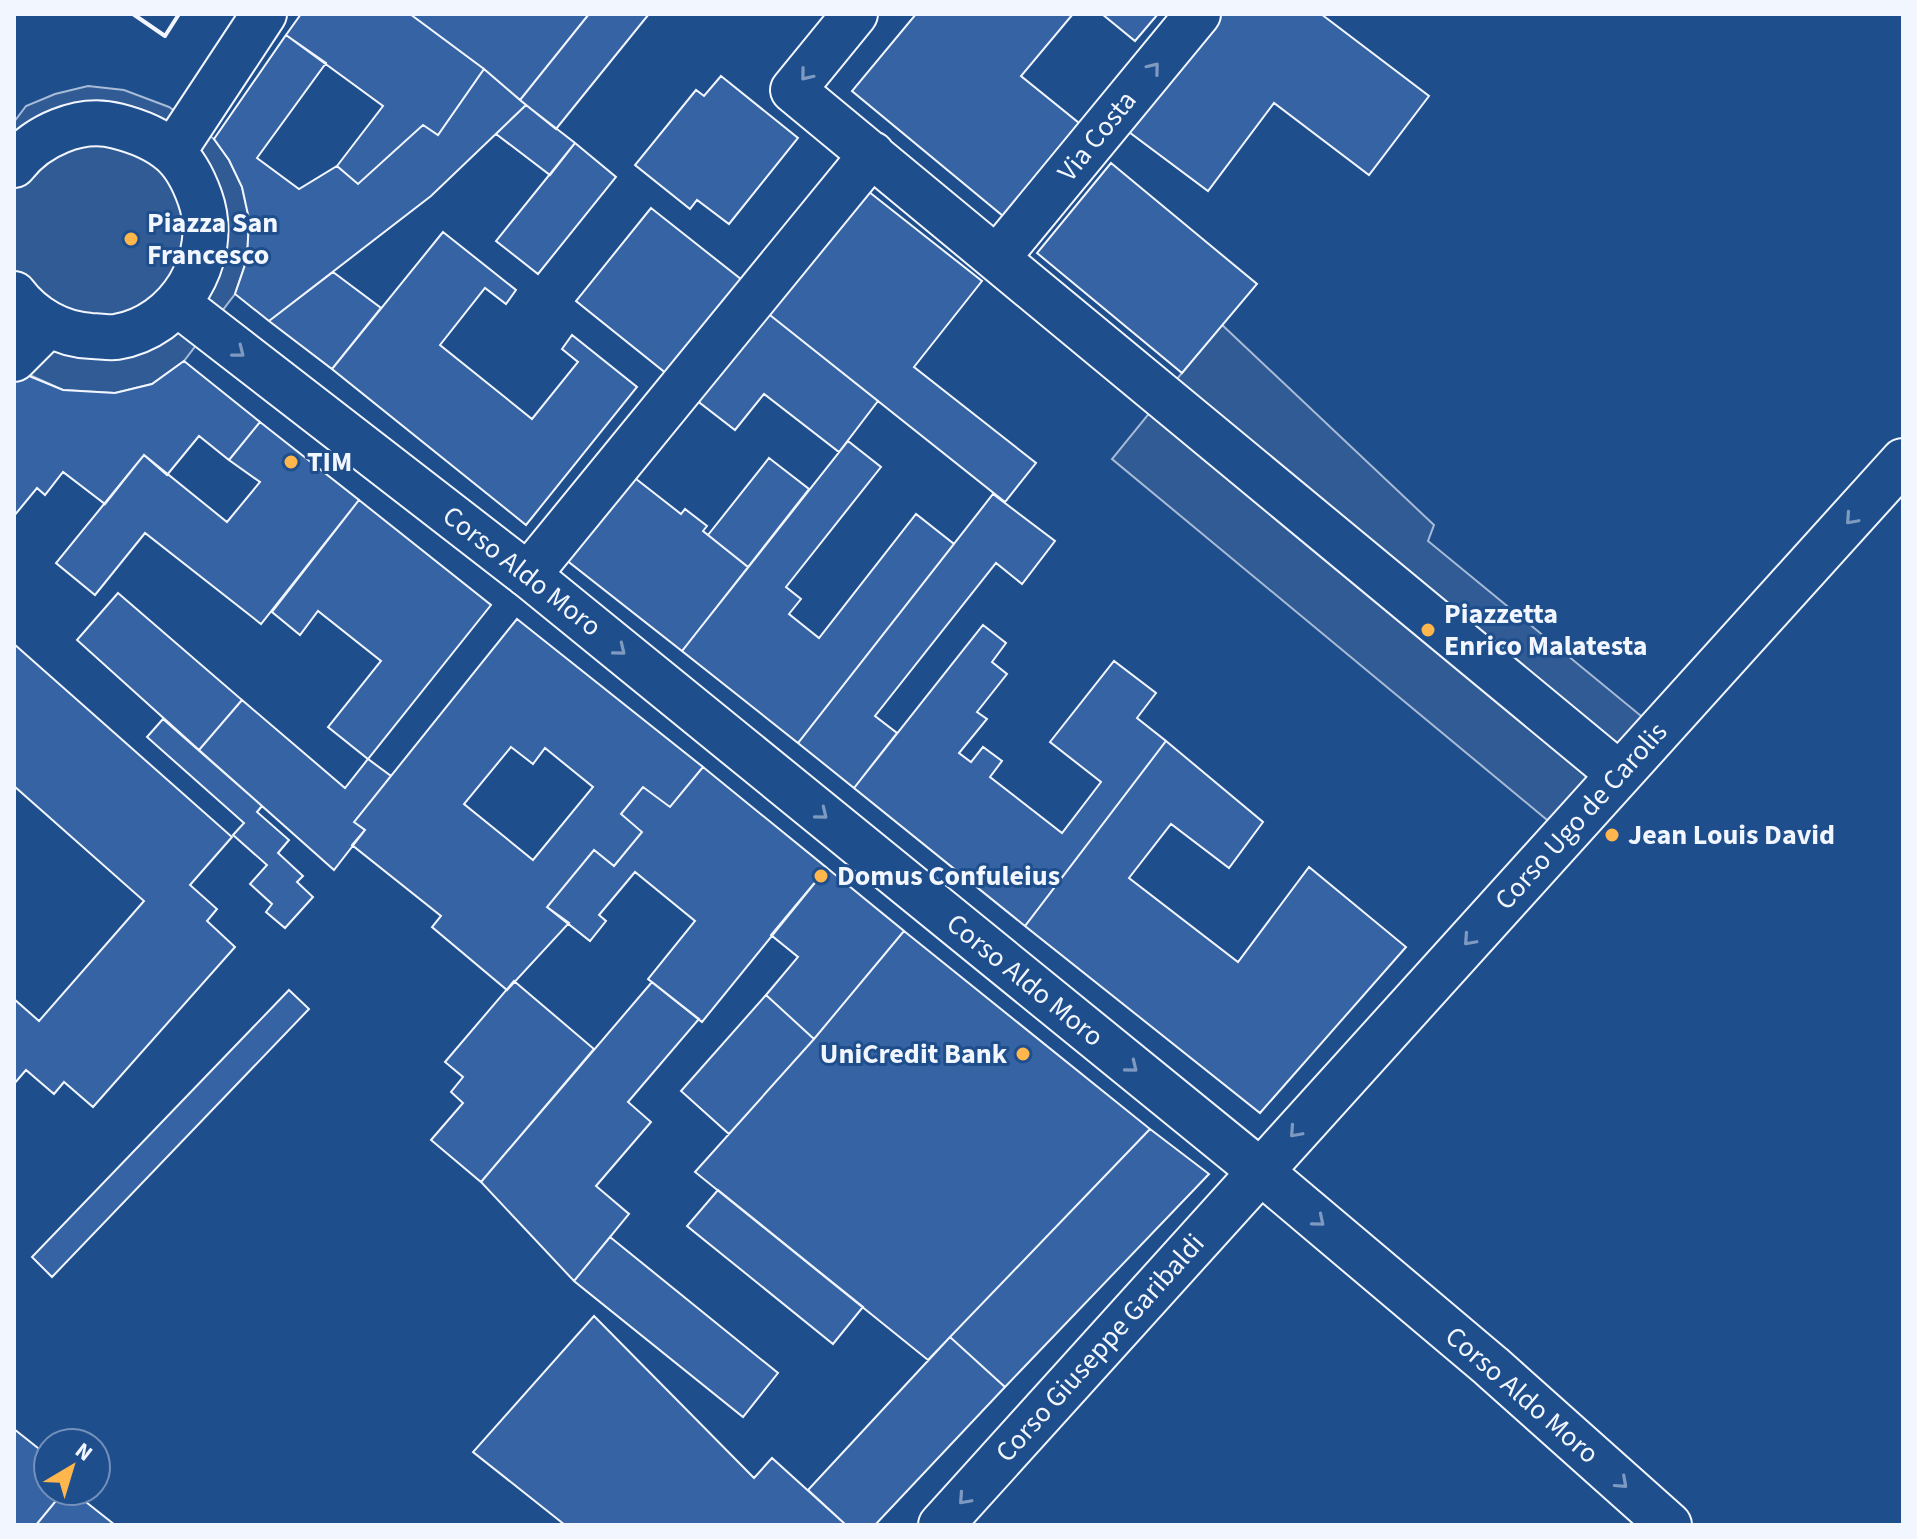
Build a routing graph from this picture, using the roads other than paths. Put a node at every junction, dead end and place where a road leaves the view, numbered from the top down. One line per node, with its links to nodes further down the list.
1 (264, 14): 4 (street)
2 (855, 14): 5 (street, one-way to 5)
3 (1198, 14): 7 (street, Via Costa, one-way to 3)
4 (173, 152): 6 (street); 9 (street)
5 (872, 154): 7 (street); 13 (street)
6 (15, 162)
7 (997, 258): 14 (street)
8 (14, 294): 10 (street)
9 (178, 304): 10 (street); 13 (street, Corso Aldo Moro, one-way to 13)
10 (48, 325): 11 (street)
11 (14, 359)
12 (1903, 461): 14 (street, Corso Ugo de Carolis, one-way to 14)
13 (528, 575): 15 (street, Corso Aldo Moro, one-way to 15)
14 (1619, 774): 15 (street, Corso Ugo de Carolis, one-way to 15)
15 (1260, 1171): 16 (street, Corso Giuseppe Garibaldi, one-way to 16); 17 (street, Corso Aldo Moro, one-way to 17)
16 (941, 1525)
17 (1669, 1525)

